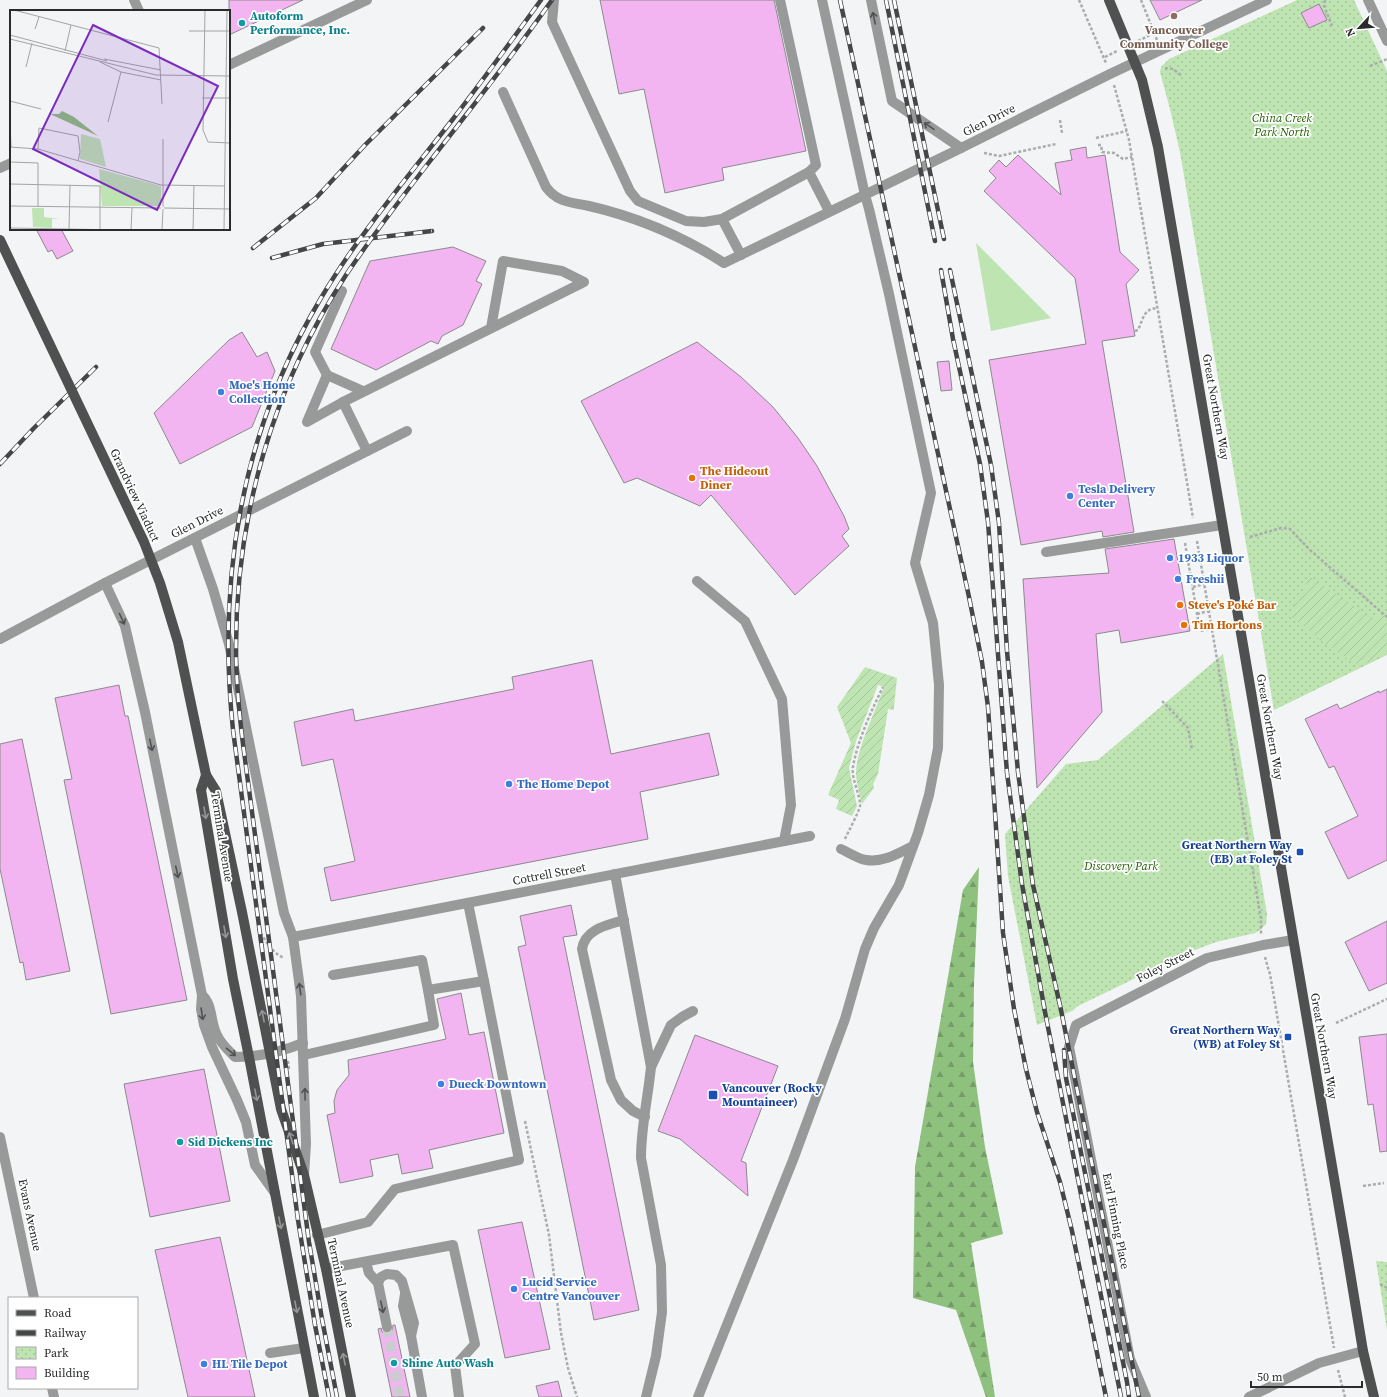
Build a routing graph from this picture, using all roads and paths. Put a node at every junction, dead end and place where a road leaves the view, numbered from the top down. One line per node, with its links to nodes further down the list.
1 (134, 0): 13 (street)
2 (367, 0): 20 (street)
3 (554, 0): 40 (street)
4 (780, 0): 37 (street)
5 (822, 0): 38 (street)
6 (871, 0): 32 (street, one-way to 6)
7 (1079, 0): 17 (path)
8 (1109, 0): 19 (main road, Great Northern Way)
9 (1141, 0): 15 (path)
10 (1267, 0): 19 (street, Glen Drive)
11 (1325, 0): 14 (path)
12 (1368, 0): 16 (street)
13 (139, 10)
14 (1332, 26)
15 (1156, 40)
16 (1387, 41)
17 (1105, 57)
18 (1387, 58): 21 (path)
19 (1135, 62): 32 (street, Glen Drive); 53 (main road, Great Northern Way)
20 (230, 65)
21 (1370, 66)
22 (1165, 68): 23 (path)
23 (1181, 75)
24 (502, 92): 42 (street, Glen Drive)
25 (1116, 93): 27 (path)
26 (1060, 120): 28 (path)
27 (1127, 131): 29 (path); 34 (path)
28 (1062, 133)
29 (1096, 138)
30 (1056, 144): 33 (path)
31 (1098, 145): 34 (path)
32 (961, 148): 38 (street, Glen Drive)
33 (984, 153)
34 (1132, 157): 44 (path)
35 (10, 163): 36 (street)
36 (0, 168)
37 (809, 172): 39 (street); 40 (street)
38 (865, 195): 39 (street, Glen Drive); 78 (street)
39 (829, 211): 42 (street, Glen Drive)
40 (722, 219): 42 (street)
41 (0, 240): 75 (main road, Grandview Viaduct, bridge)
42 (741, 254)
43 (342, 291): 47 (street)
44 (1157, 308): 46 (path); 52 (path)
45 (491, 328): 45 (street); 48 (street)
46 (1135, 331)
47 (327, 375): 48 (street); 49 (street)
48 (363, 391): 49 (street)
49 (343, 402): 51 (street)
50 (407, 430): 51 (street, Glen Drive)
51 (367, 451): 58 (street, Glen Drive)
52 (1192, 517)
53 (1222, 525): 56 (street); 86 (main road, Great Northern Way)
54 (1294, 527): 55 (path)
55 (1290, 529): 57 (path); 69 (path)
56 (1183, 531): 60 (street); 62 (path)
57 (1250, 537)
58 (195, 538): 64 (street, Glen Drive); 85 (street, Terminal Avenue)
59 (1197, 543): 61 (path)
60 (1046, 552)
61 (1199, 555): 62 (path); 65 (path)
62 (1188, 557): 66 (path)
63 (697, 582): 77 (street)
64 (105, 583): 71 (street, Glen Drive); 92 (street, Terminal Avenue, one-way to 92)
65 (1204, 584): 66 (path); 67 (path)
66 (1193, 587): 68 (path)
67 (1209, 611): 68 (path); 70 (path)
68 (1197, 614): 70 (path)
69 (1387, 617)
70 (1212, 629): 84 (path)
71 (0, 639)
72 (883, 686): 79 (path)
73 (1162, 701): 74 (path)
74 (1192, 750)
75 (206, 775): 98 (main road, Terminal Avenue, one-way to 75); 100 (main road, Terminal Avenue, one-way to 100)
76 (810, 836): 77 (street, Cottrell Street)
77 (784, 841): 80 (street, Cottrell Street)
78 (913, 846): 79 (street); 128 (street)
79 (841, 849)
80 (615, 874): 81 (street, Cottrell Street); 82 (street)
81 (468, 903): 85 (street, Cottrell Street); 90 (street)
82 (624, 920): 102 (street); 104 (street)
83 (256, 925): 87 (path)
84 (1260, 930)
85 (293, 937): 96 (street, Terminal Avenue, one-way to 85)
86 (1293, 940): 97 (street, Foley Street); 120 (main road, Great Northern Way)
87 (288, 958)
88 (1268, 968): 118 (path)
89 (333, 975): 91 (street)
90 (484, 981): 91 (street); 110 (street)
91 (428, 990): 99 (street)
92 (202, 994): 100 (street, one-way to 100); 109 (street, Terminal Avenue, one-way to 109)
93 (1387, 999): 95 (path)
94 (693, 1011): 102 (street)
95 (1336, 1023)
96 (303, 1043): 98 (street); 99 (street, Terminal Avenue)
97 (1069, 1047): 129 (street, Earl Finning Place)
98 (270, 1054): 100 (street); 106 (main road, Terminal Avenue, one-way to 98)
99 (304, 1055): 106 (street, Terminal Avenue, one-way to 99)
100 (249, 1057): 109 (main road, Terminal Avenue, one-way to 109)
101 (288, 1061): 103 (path)
102 (651, 1067): 104 (street)
103 (289, 1069)
104 (645, 1117): 127 (street)
105 (0, 1137): 116 (street, Evans Avenue)
106 (304, 1175): 110 (main road, Terminal Avenue)
107 (1384, 1183): 108 (path)
108 (1363, 1186)
109 (275, 1193): 119 (main road, Terminal Avenue, one-way to 119)
110 (317, 1235): 112 (main road, Terminal Avenue)
111 (366, 1262): 112 (street); 113 (street); 126 (street)
112 (326, 1269): 124 (main road, Terminal Avenue, one-way to 112)
113 (378, 1283): 117 (street, one-way to 117); 125 (street)
114 (1380, 1284): 115 (path)
115 (1387, 1288)
116 (34, 1297)
117 (386, 1327)
118 (1333, 1341)
119 (304, 1348): 121 (street); 123 (main road, Terminal Avenue)
120 (1363, 1351): 130 (street); 132 (main road, Great Northern Way)
121 (270, 1353)
122 (1340, 1378): 131 (path)
123 (314, 1397)
124 (351, 1397)
125 (422, 1397)
126 (459, 1397)
127 (646, 1397)
128 (698, 1397)
129 (1146, 1397)
130 (1249, 1397)
131 (1345, 1397)
132 (1374, 1397)

